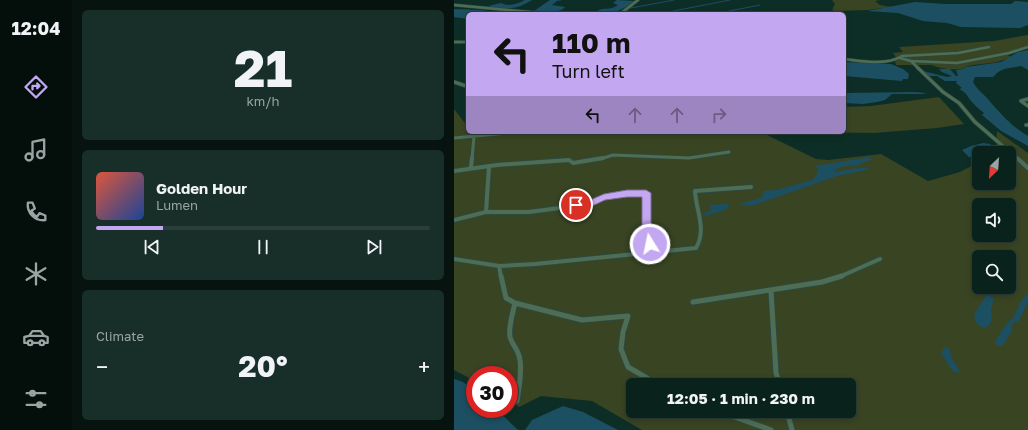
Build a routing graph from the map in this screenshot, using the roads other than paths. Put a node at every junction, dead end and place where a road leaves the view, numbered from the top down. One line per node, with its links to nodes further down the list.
1 (638, 0): 4 (street)
2 (454, 5): 3 (street)
3 (536, 12)
4 (623, 12)
5 (454, 42): 6 (street)
6 (466, 42)
7 (989, 47): 9 (street)
8 (1028, 47): 11 (street)
9 (900, 58): 10 (street); 11 (street)
10 (846, 59)
11 (911, 61): 22 (street)
12 (454, 82): 13 (street)
13 (466, 86)
14 (1028, 99): 15 (street)
15 (1028, 106)
16 (496, 134): 17 (street)
17 (474, 136): 18 (street); 21 (street)
18 (454, 138)
19 (729, 152): 20 (street)
20 (488, 166): 21 (street); 25 (street)
21 (471, 167): 23 (street)
22 (1028, 168)
23 (454, 171)
24 (751, 187): 27 (street)
25 (486, 212): 26 (street); 27 (street)
26 (454, 220)
27 (654, 253): 30 (street)
28 (454, 259): 30 (street)
29 (880, 259): 31 (street)
30 (499, 266): 33 (street)
31 (771, 291): 32 (street); 35 (street)
32 (693, 302)
33 (515, 303): 34 (street); 36 (street)
34 (647, 378)
35 (778, 378)
36 (518, 390)
37 (738, 418): 39 (street)
38 (789, 418): 40 (street)
39 (771, 430)
40 (792, 430)

